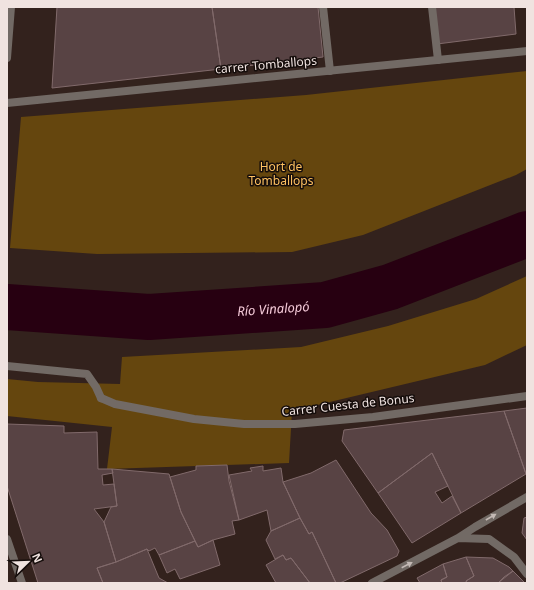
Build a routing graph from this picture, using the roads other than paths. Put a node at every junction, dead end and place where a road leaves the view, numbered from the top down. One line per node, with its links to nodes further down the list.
1 (11, 7): 5 (street)
2 (323, 7): 7 (street)
3 (432, 7): 6 (street)
4 (527, 51): 6 (street, carrer Tomballops)
5 (7, 58)
6 (438, 60): 7 (street, carrer Tomballops)
7 (330, 71): 8 (street, carrer Tomballops)
8 (7, 103)
9 (7, 366): 10 (street, Carrer Cuesta de Bonus)
10 (527, 396)
11 (527, 497): 12 (street, one-way to 11)
12 (458, 538): 14 (street); 16 (street, one-way to 12)
13 (7, 539): 15 (street)
14 (527, 574)
15 (22, 583)
16 (372, 583)

